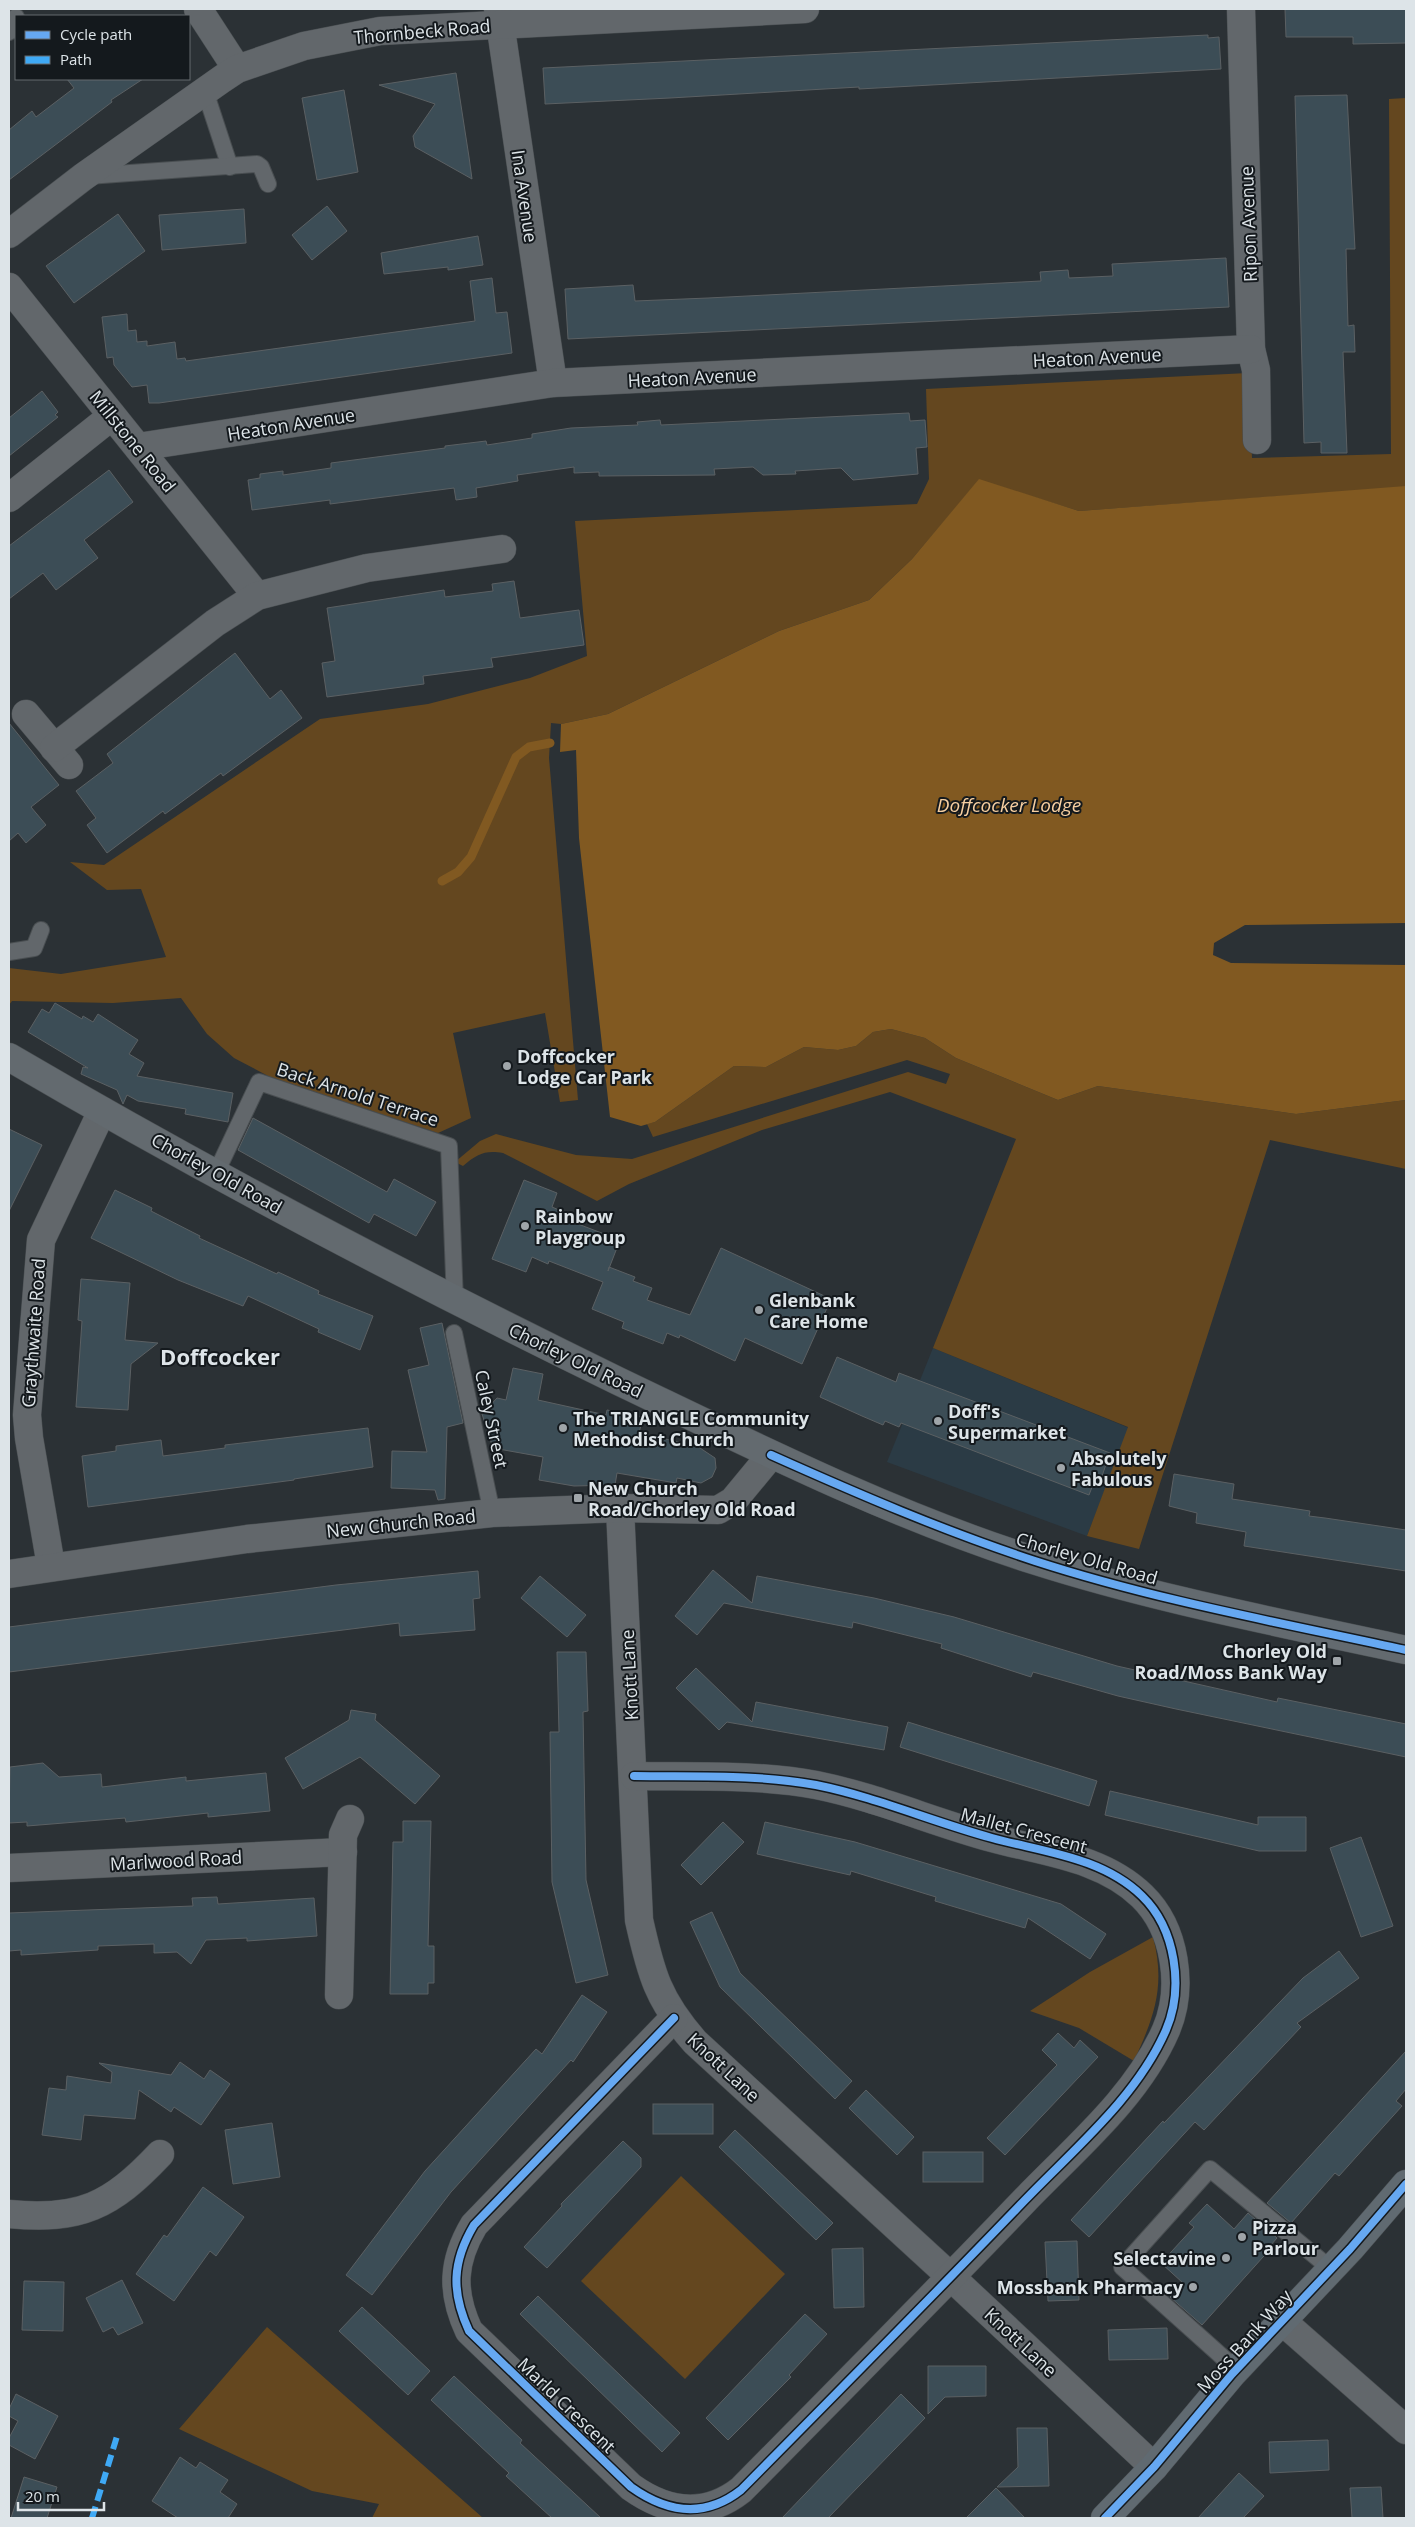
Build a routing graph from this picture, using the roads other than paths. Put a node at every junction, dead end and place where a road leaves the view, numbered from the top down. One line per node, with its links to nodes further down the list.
1 (198, 9): 7 (street)
2 (805, 9): 4 (street, Thornbeck Road)
3 (1241, 9): 14 (street, Ripon Avenue)
4 (499, 17): 7 (street, Thornbeck Road); 15 (street, Ina Avenue)
5 (15, 18): 6 (lane)
6 (9, 32)
7 (238, 69): 8 (street, Thornbeck Road)
8 (205, 91): 9 (lane); 10 (street, Thornbeck Road)
9 (230, 167): 10 (lane); 11 (lane)
10 (83, 177): 12 (street, Thornbeck Road)
11 (268, 184)
12 (9, 234)
13 (9, 287): 16 (street, Millstone Road)
14 (1251, 349): 15 (street, Heaton Avenue); 17 (street, Ripon Avenue)
15 (553, 384): 18 (street, Heaton Avenue)
16 (112, 416): 18 (street, Millstone Road); 19 (street)
17 (1257, 440)
18 (138, 448): 21 (street, Millstone Road)
19 (9, 498)
20 (502, 549): 21 (street)
21 (257, 596): 22 (street)
22 (26, 714)
23 (41, 930): 24 (lane)
24 (9, 952)
25 (9, 1056): 26 (main road, Chorley Old Road)
26 (102, 1111): 27 (main road, Chorley Old Road); 33 (street, Graythwaite Road)
27 (216, 1173): 28 (main road, Chorley Old Road); 28 (lane, Back Arnold Terrace)
28 (455, 1302): 30 (main road, Chorley Old Road)
29 (454, 1333): 32 (lane, Caley Street)
30 (771, 1455): 31 (street, New Church Road); 35 (main road, Chorley Old Road)
31 (620, 1508): 32 (street, New Church Road); 36 (street, Knott Lane)
32 (492, 1513): 33 (street, New Church Road)
33 (51, 1566): 34 (street, New Church Road)
34 (9, 1574)
35 (1406, 1650)
36 (634, 1776): 41 (street, Knott Lane); 46 (street, Mallet Crescent)
37 (350, 1820): 38 (street)
38 (342, 1852): 39 (street, Marlwood Road); 40 (street)
39 (9, 1868)
40 (340, 1995)
41 (674, 2018): 46 (street, Knott Lane); 46 (street, Marld Crescent)
42 (160, 2154): 44 (street)
43 (1406, 2184): 45 (highway, Moss Bank Way)
44 (9, 2214)
45 (1331, 2270): 47 (highway, Moss Bank Way); 48 (lane)
46 (951, 2277): 50 (street, Knott Lane)
47 (1282, 2322): 48 (highway, Moss Bank Way); 49 (street)
48 (1237, 2370): 50 (highway, Moss Bank Way)
49 (1406, 2430)
50 (1154, 2467): 51 (highway, Moss Bank Way)
51 (1104, 2518)

